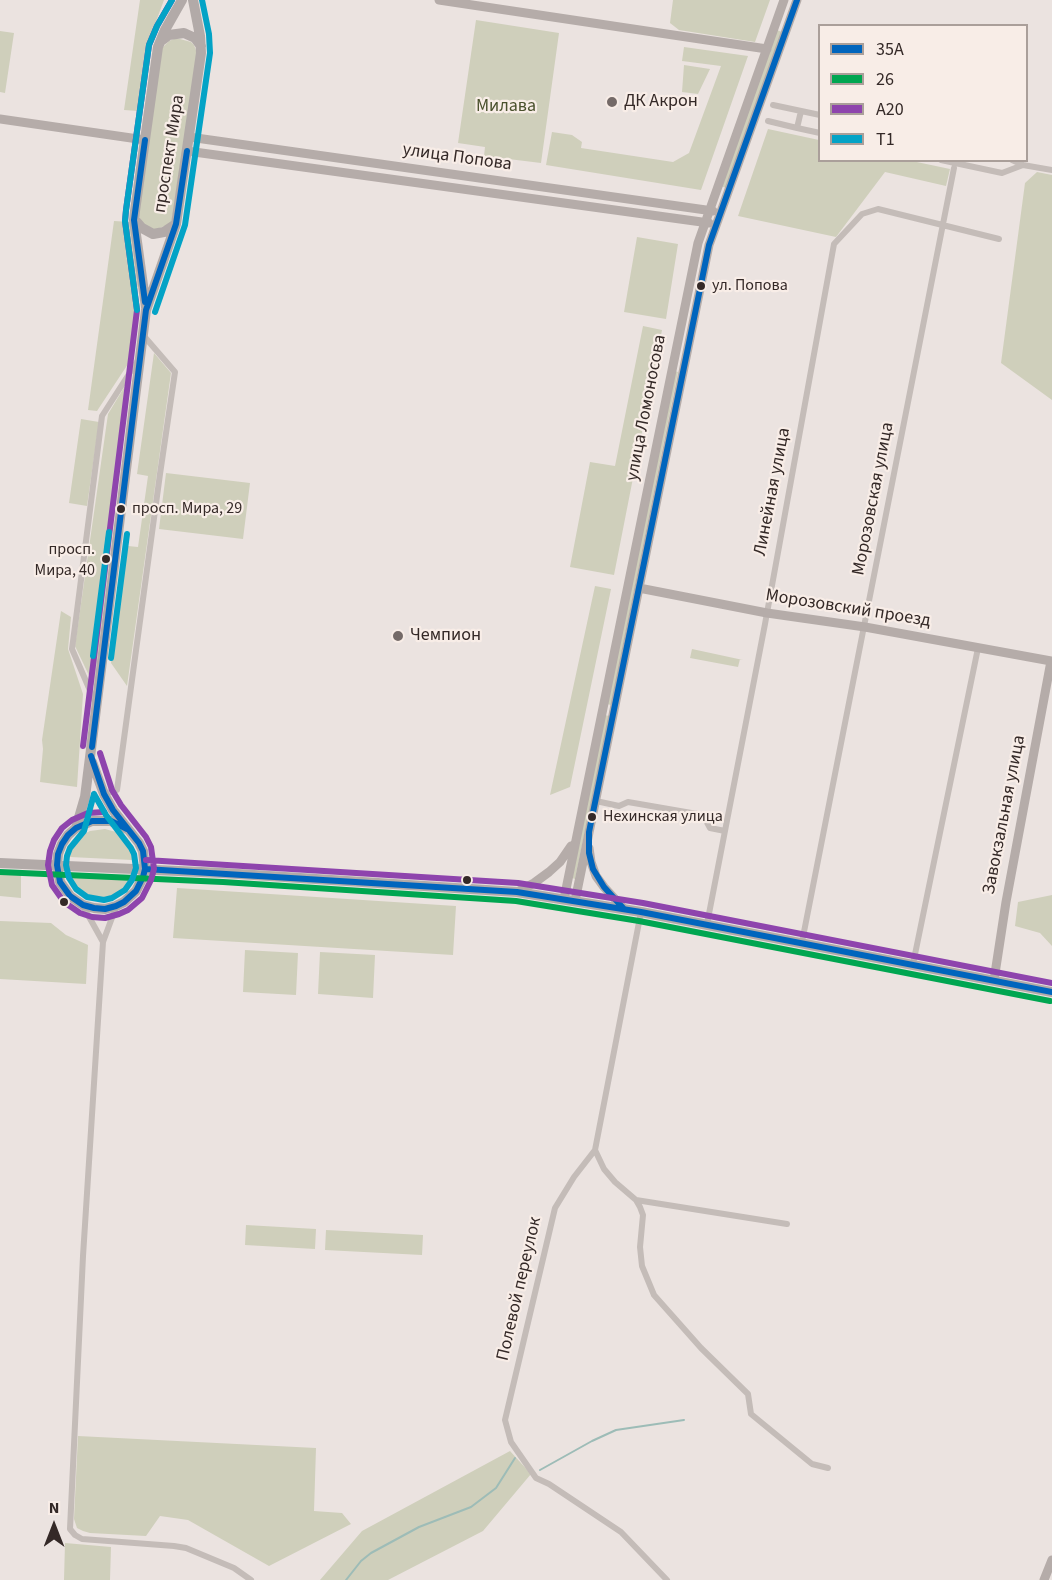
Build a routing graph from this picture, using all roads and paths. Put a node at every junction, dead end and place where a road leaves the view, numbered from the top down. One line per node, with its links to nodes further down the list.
1 (182, 0): 6 (main road, проспект Мира)
2 (193, 0): 7 (main road, проспект Мира)
3 (439, 0): 8 (street)
4 (784, 0): 8 (street, улица Ломоносова)
5 (797, 0): 27 (street, улица Ломоносова)
6 (160, 42): 7 (main road); 17 (main road, проспект Мира)
7 (201, 46): 16 (main road, проспект Мира)
8 (767, 49): 26 (street, улица Ломоносова)
9 (773, 105): 10 (street)
10 (801, 111): 11 (street); 14 (street)
11 (818, 116)
12 (0, 119): 17 (street)
13 (768, 121): 14 (street)
14 (797, 128): 15 (street)
15 (818, 133)
16 (189, 137): 18 (street, улица Попова); 19 (main road, проспект Мира)
17 (145, 140): 28 (main road, проспект Мира)
18 (259, 147): 20 (street); 26 (street, улица Попова)
19 (187, 151): 20 (street, улица Попова); 32 (main road, проспект Мира)
20 (257, 160): 29 (street, улица Попова)
21 (950, 162): 23 (street)
22 (1016, 162): 23 (street)
23 (1023, 165): 25 (street)
24 (954, 168): 31 (street, Морозовская улица)
25 (1052, 170)
26 (709, 210): 27 (street, улица Попова); 29 (street, улица Ломоносова)
27 (721, 212): 30 (street, улица Ломоносова)
28 (134, 220): 32 (main road); 34 (main road, проспект Мира)
29 (704, 222): 30 (street, улица Попова); 37 (street, улица Ломоносова)
30 (717, 224): 38 (street, улица Ломоносова)
31 (942, 224): 33 (street, Линейная улица); 40 (street, Линейная улица); 41 (street, Морозовская улица)
32 (176, 225): 34 (main road, проспект Мира)
33 (999, 238)
34 (146, 310): 35 (main road, проспект Мира)
35 (143, 335): 36 (main road, проспект Мира); 48 (street)
36 (140, 356): 44 (main road, проспект Мира); 44 (street)
37 (672, 364): 38 (street); 45 (street, улица Ломоносова)
38 (684, 367): 39 (street, улица Ломоносова)
39 (639, 588): 40 (street, Морозовский проезд); 46 (street, улица Ломоносова)
40 (767, 613): 41 (street, Морозовский проезд); 52 (street, Линейная улица)
41 (865, 627): 42 (street, Морозовский проезд); 67 (street, Морозовская улица)
42 (978, 648): 43 (street, Морозовский проезд); 68 (street)
43 (1052, 660): 69 (street, Завокзальная улица)
44 (96, 706): 47 (main road, проспект Мира)
45 (603, 708): 46 (street); 54 (street, улица Ломоносова)
46 (614, 711): 49 (street, улица Ломоносова)
47 (91, 756): 48 (main road, проспект Мира); 50 (main road, проспект Мира)
48 (104, 794): 51 (main road, проспект Мира)
49 (596, 801): 52 (street); 53 (street, улица Ломоносова)
50 (76, 828): 51 (main road); 56 (main road, проспект Мира)
51 (127, 829): 57 (main road, проспект Мира)
52 (725, 831): 65 (street, Линейная улица)
53 (589, 832): 60 (street, улица Ломоносова); 63 (street, улица Ломоносова)
54 (577, 833): 58 (street, улица Ломоносова); 59 (street, улица Ломоносова)
55 (0, 862): 56 (main road)
56 (57, 865): 57 (main road); 61 (main road)
57 (145, 869): 58 (main road); 62 (main road)
58 (517, 892): 59 (main road)
59 (564, 899): 60 (main road)
60 (575, 901): 63 (main road)
61 (83, 905): 62 (main road); 66 (street)
62 (116, 906): 66 (street)
63 (624, 909): 64 (main road)
64 (641, 912): 65 (main road); 71 (street, Полевой переулок)
65 (707, 924): 67 (main road)
66 (103, 942): 76 (street)
67 (802, 942): 68 (main road)
68 (913, 964): 69 (main road)
69 (993, 980): 70 (main road)
70 (1052, 992)
71 (595, 1150): 72 (street); 77 (street, Полевой переулок)
72 (636, 1200): 73 (street); 74 (street)
73 (787, 1224)
74 (828, 1468)
75 (1052, 1560): 78 (street)
76 (251, 1580)
77 (667, 1580)
78 (1044, 1580)

